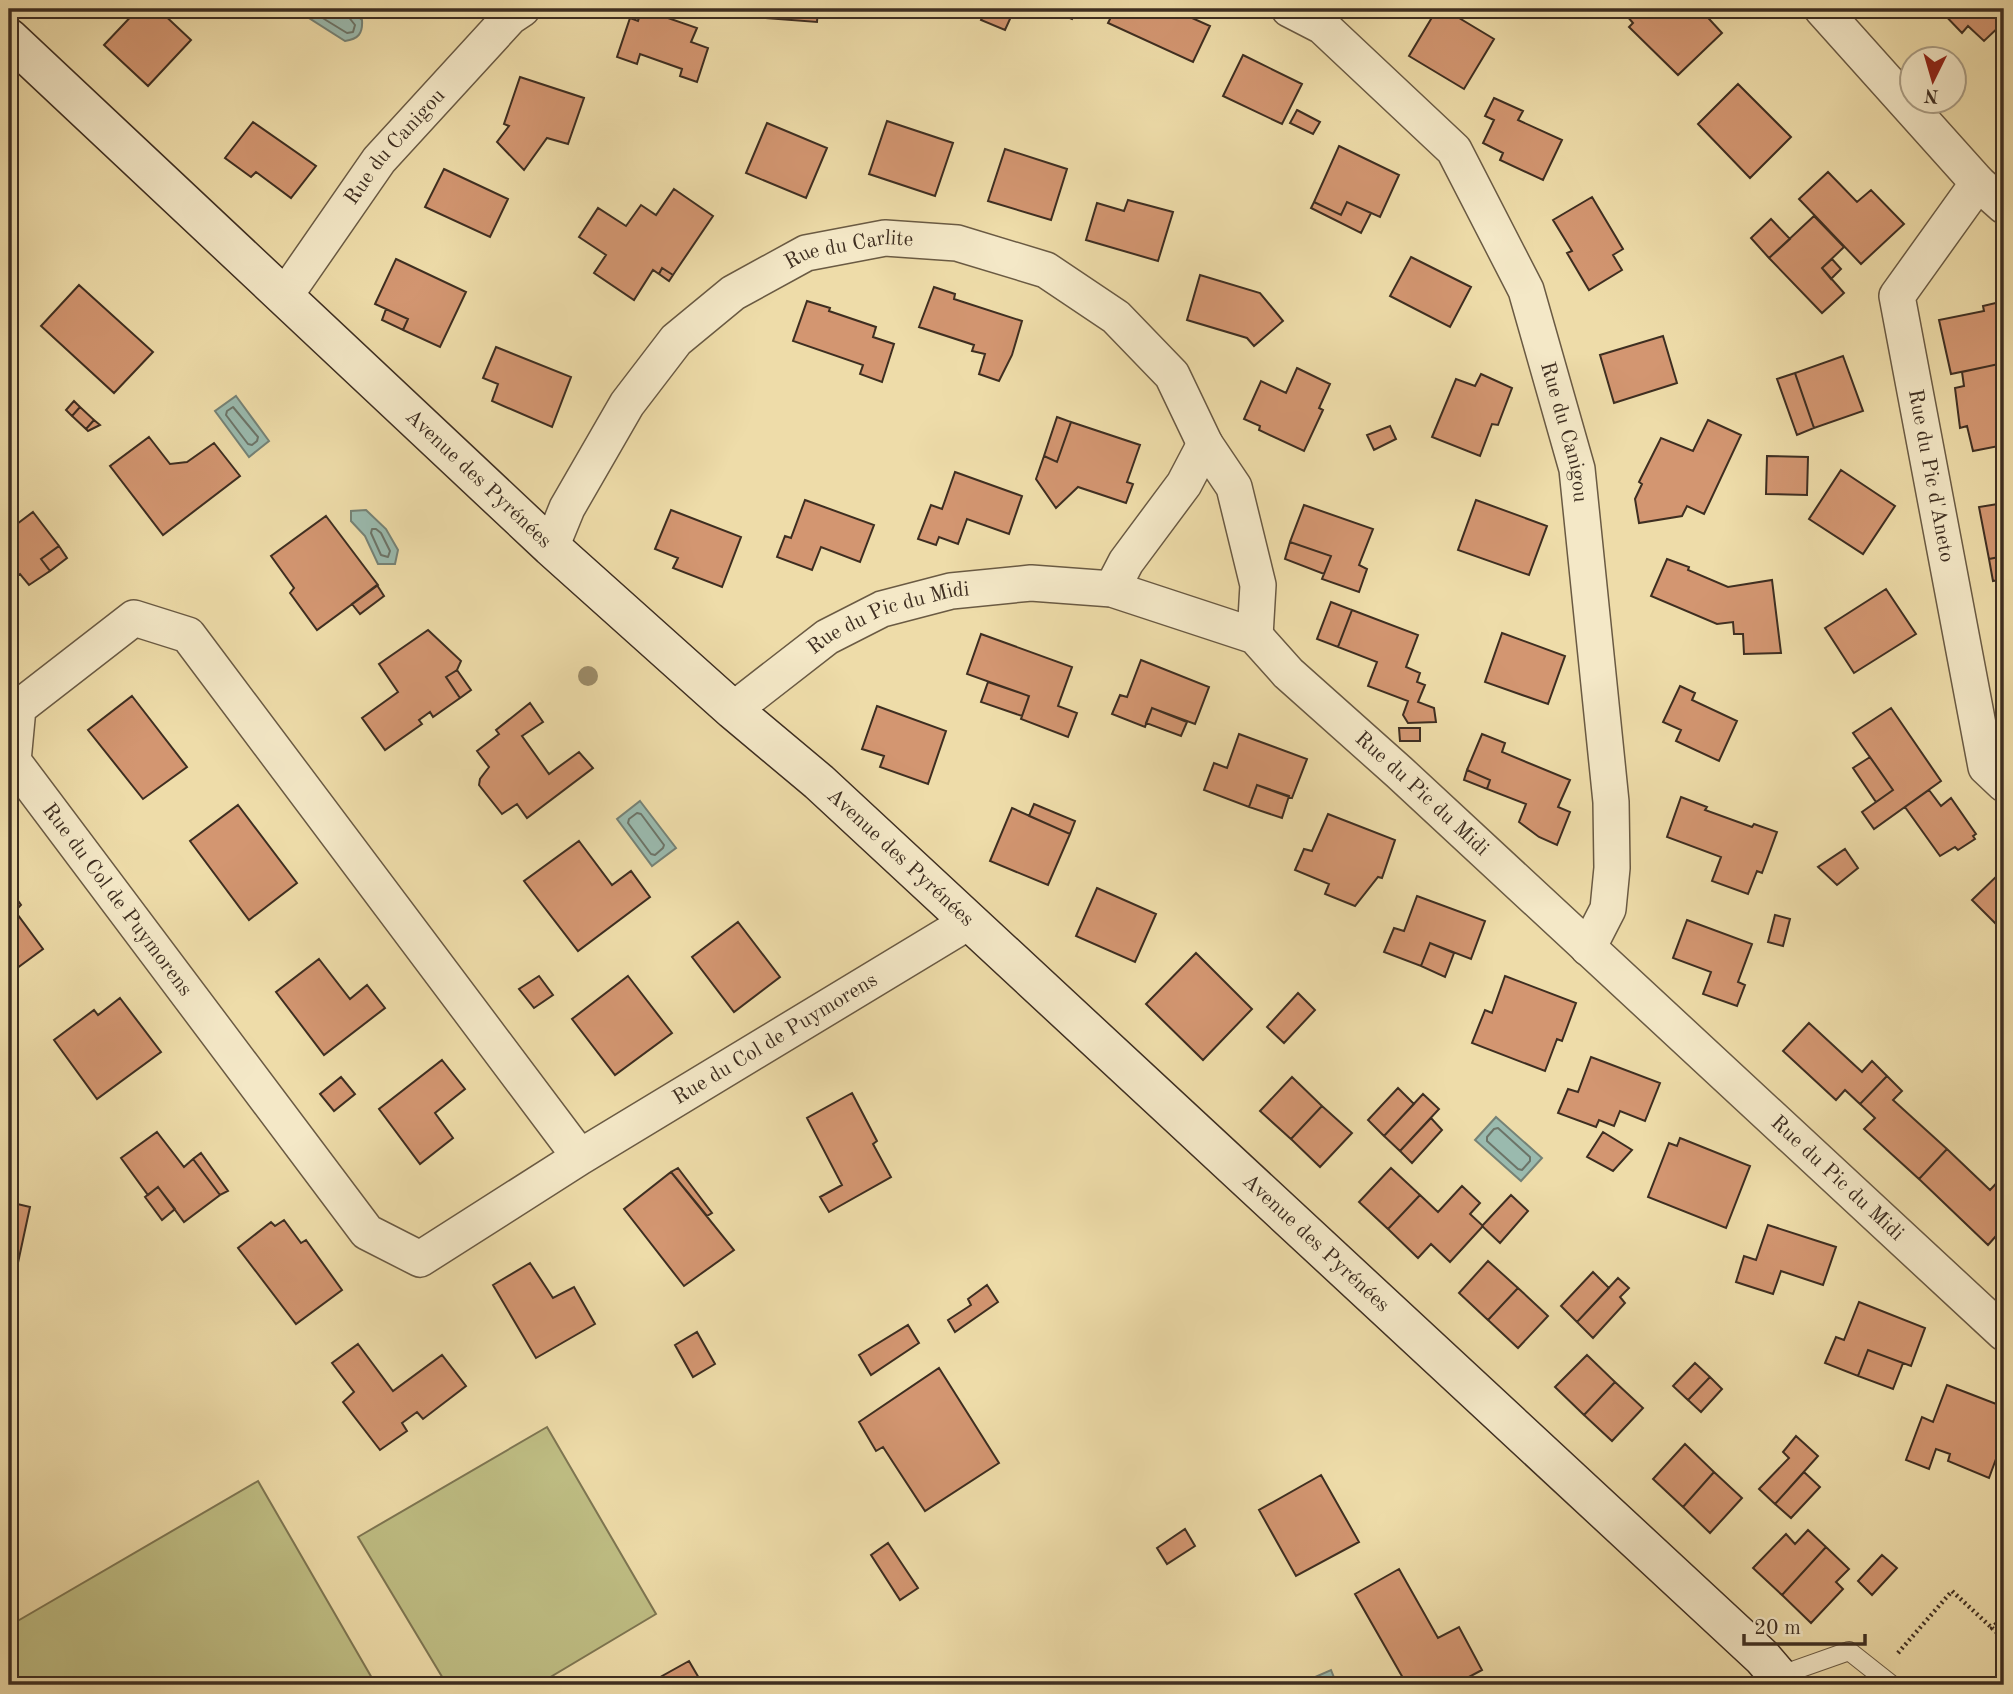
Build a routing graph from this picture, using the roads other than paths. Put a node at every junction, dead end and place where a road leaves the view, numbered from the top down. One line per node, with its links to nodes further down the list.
1 (1289, 9): 4 (street, Rue du Canigou)
2 (512, 11): 8 (street, Rue du Canigou)
3 (1833, 13): 6 (street)
4 (1331, 18): 16 (street, Rue du Canigou)
5 (9, 38): 8 (main road, Avenue des Pyrénées)
6 (1978, 183): 7 (street); 14 (street, Rue du Pic d'Aneto)
7 (2004, 206)
8 (284, 297): 10 (main road, Avenue des Pyrénées)
9 (1205, 444): 10 (street, Rue du Carlite); 11 (street); 12 (street, Rue du Carlite)
10 (551, 547): 13 (main road, Avenue des Pyrénées)
11 (1112, 589): 12 (street, Rue du Pic du Midi); 13 (street, Rue du Pic du Midi)
12 (1255, 636): 16 (street, Rue du Pic du Midi)
13 (733, 710): 15 (main road, Avenue des Pyrénées)
14 (2004, 784)
15 (970, 921): 17 (street, Rue du Col de Puymorens); 19 (main road, Avenue des Pyrénées)
16 (1588, 948): 18 (street, Rue du Pic du Midi)
17 (580, 1157): 17 (street, Rue du Col de Puymorens)
18 (2004, 1333)
19 (1782, 1680): 20 (lane)
20 (1892, 1685)

